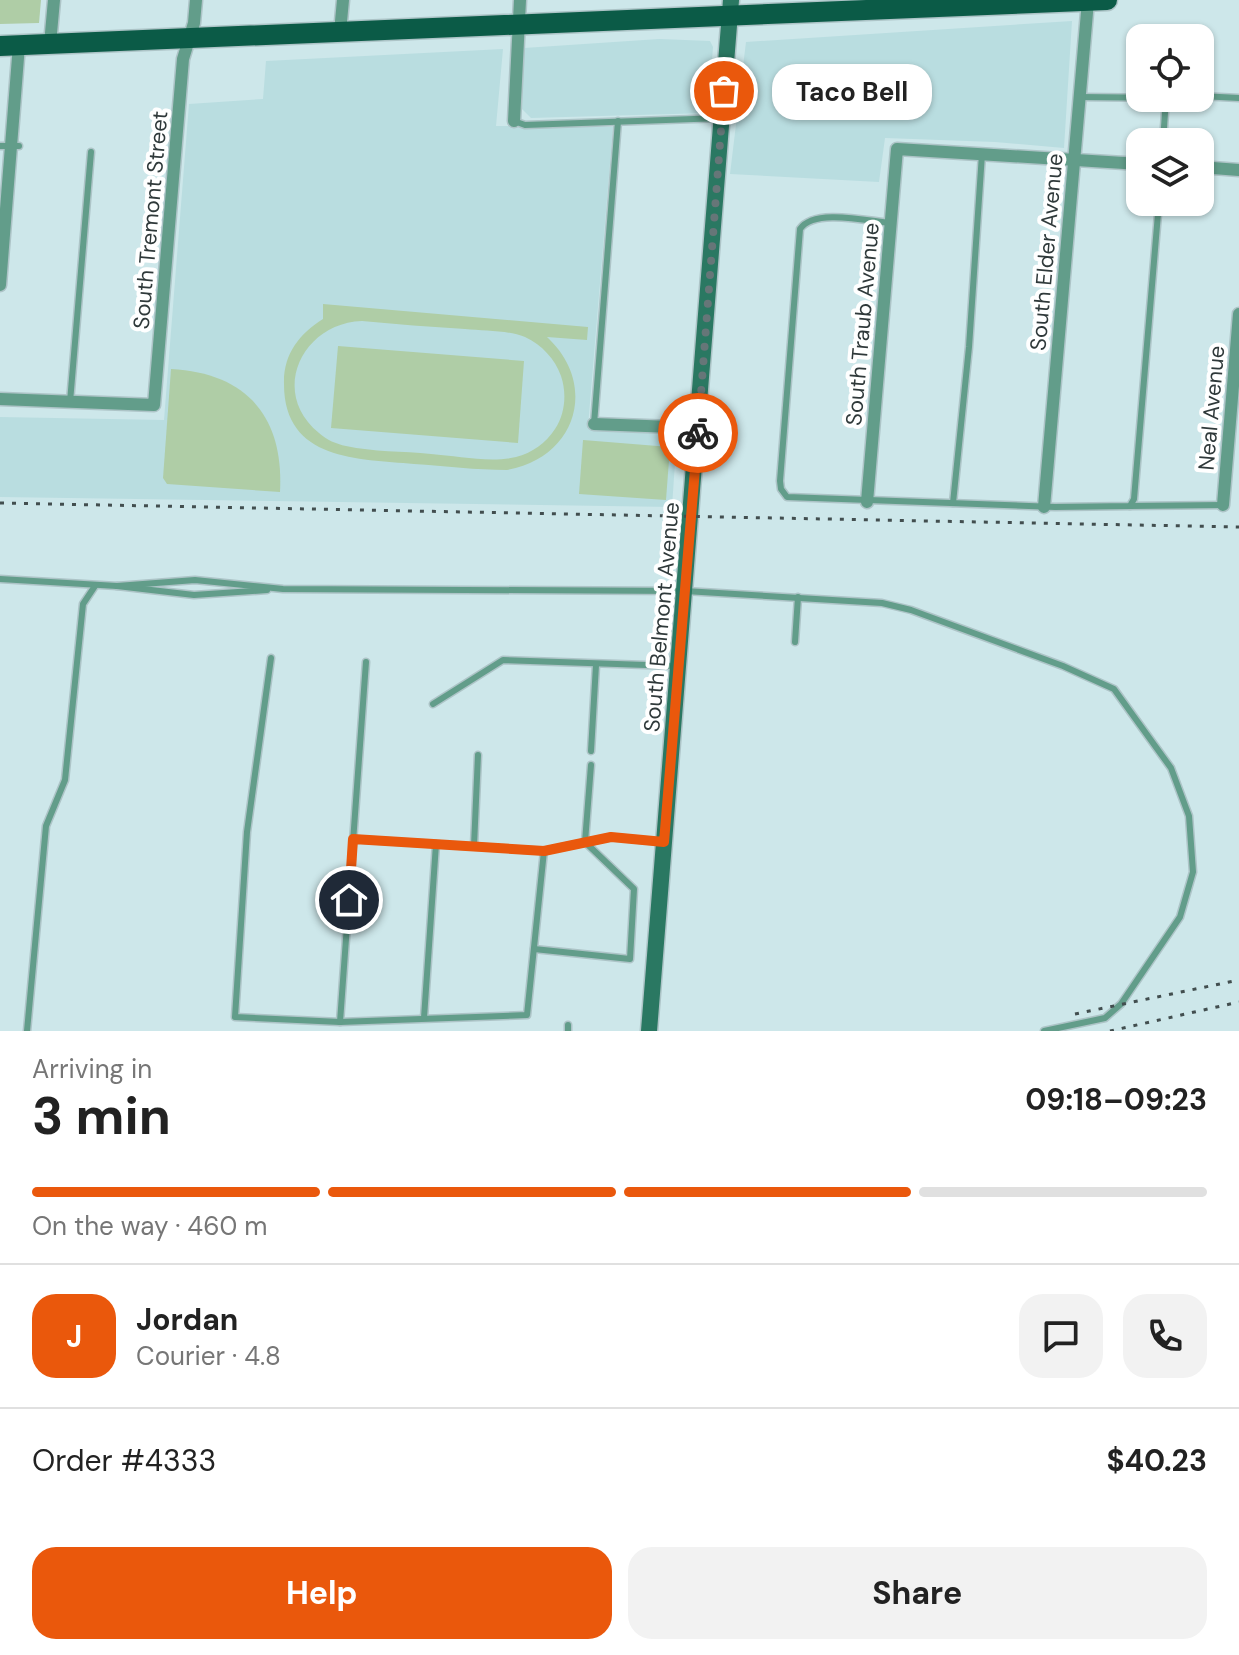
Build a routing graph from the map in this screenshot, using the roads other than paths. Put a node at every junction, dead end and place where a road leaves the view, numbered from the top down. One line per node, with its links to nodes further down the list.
1 (54, 0): 14 (street)
2 (196, 0): 13 (street, South Tremont Street)
3 (343, 0): 12 (street)
4 (520, 0): 11 (street)
5 (1107, 0): 7 (main road)
6 (1036, 1): 7 (main road); 8 (main road)
7 (1088, 1): 16 (street, South Elder Avenue)
8 (935, 4): 9 (main road)
9 (793, 7): 10 (main road)
10 (731, 8): 11 (main road); 20 (main road, South Belmont Avenue)
11 (519, 24): 12 (main road); 21 (street)
12 (340, 32): 13 (main road)
13 (189, 39): 14 (main road); 36 (street, South Tremont Street)
14 (50, 44): 15 (main road)
15 (9, 45): 23 (street)
16 (1079, 97): 18 (lane); 26 (street, South Elder Avenue)
17 (1214, 97): 19 (lane)
18 (1126, 98)
19 (1239, 98)
20 (722, 118): 22 (lane); 38 (main road, South Belmont Avenue)
21 (514, 121): 22 (lane)
22 (618, 121): 37 (lane)
23 (10, 146): 32 (street)
24 (91, 152): 36 (lane)
25 (982, 154): 26 (street); 31 (street, South Traub Avenue); 40 (lane)
26 (1074, 159): 27 (street); 43 (street, South Elder Avenue)
27 (1126, 163)
28 (1214, 168): 29 (street)
29 (1239, 170)
30 (1158, 216): 42 (lane)
31 (891, 223): 39 (street, South Traub Avenue); 39 (lane)
32 (0, 285)
33 (1239, 314): 34 (street, Neal Avenue)
34 (1236, 391): 41 (street, Neal Avenue)
35 (0, 399): 36 (street)
36 (70, 402)
37 (594, 424): 38 (street)
38 (698, 428): 49 (main road, South Belmont Avenue)
39 (867, 502): 40 (lane)
40 (953, 503): 43 (lane)
41 (1223, 505): 42 (lane)
42 (1130, 506): 43 (lane)
43 (1044, 507)
44 (0, 579): 45 (lane)
45 (75, 585): 46 (lane); 51 (lane)
46 (95, 586): 47 (lane); 51 (lane)
47 (117, 586): 48 (lane); 48 (lane)
48 (283, 589): 49 (lane)
49 (685, 591): 50 (lane); 56 (main road, South Belmont Avenue)
50 (798, 597): 52 (lane); 72 (lane)
51 (83, 604): 70 (lane)
52 (795, 642)
53 (271, 658): 69 (lane)
54 (366, 662): 61 (lane)
55 (596, 665): 56 (lane); 57 (lane); 58 (lane)
56 (679, 666): 63 (main road, South Belmont Avenue)
57 (433, 704)
58 (591, 751)
59 (478, 755): 65 (lane)
60 (591, 765): 62 (lane)
61 (353, 839): 64 (lane); 69 (lane)
62 (585, 842): 63 (lane); 66 (lane); 67 (lane)
63 (664, 842): 71 (main road, South Belmont Avenue)
64 (436, 844): 65 (lane); 68 (lane)
65 (474, 846): 66 (lane)
66 (544, 851): 67 (lane)
67 (534, 949): 68 (lane)
68 (424, 1018): 69 (lane)
69 (340, 1022)
70 (27, 1031)
71 (649, 1031)
72 (1044, 1031)

